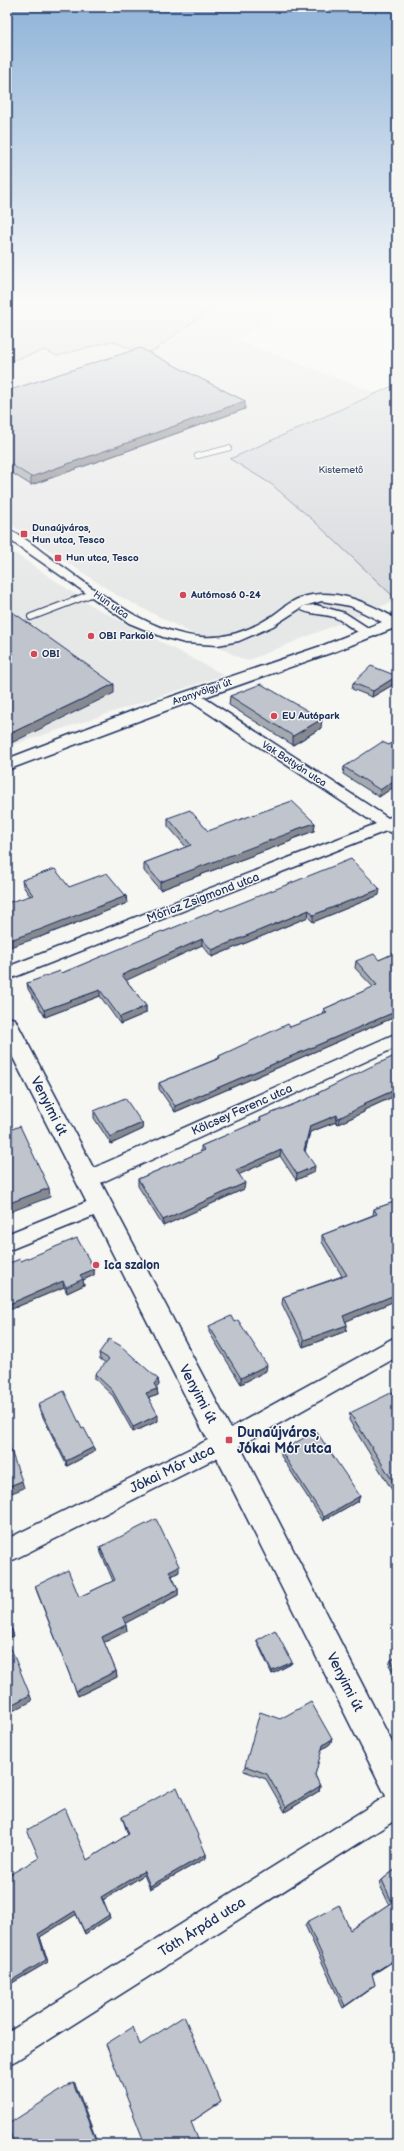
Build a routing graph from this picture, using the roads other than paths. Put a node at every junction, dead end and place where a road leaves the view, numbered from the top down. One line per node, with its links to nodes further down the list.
1 (228, 448): 2 (lane)
2 (197, 456)
3 (7, 533): 4 (street, Hun utca)
4 (94, 592): 5 (lane); 8 (street, Hun utca)
5 (31, 617)
6 (345, 618): 8 (street, Hun utca); 9 (street, Hun utca); 10 (street)
7 (396, 618): 8 (street, Hun utca); 9 (street, Aranyvölgyi út)
8 (272, 622)
9 (370, 633): 10 (street, Aranyvölgyi út)
10 (338, 645): 11 (street, Aranyvölgyi út)
11 (192, 696): 12 (street, Aranyvölgyi út); 13 (street, Vak Bottyán utca)
12 (7, 765)
13 (394, 825): 14 (street, Móricz Zsigmond utca)
14 (7, 974)
15 (7, 1025): 17 (street, Venyimi út)
16 (397, 1040): 17 (street, Kölcsey Ferenc utca)
17 (87, 1180): 18 (street, Venyimi út)
18 (99, 1206): 19 (street); 21 (street, Venyimi út)
19 (7, 1243)
20 (397, 1346): 21 (street, Jókai Mór utca)
21 (224, 1443): 22 (street, Jókai Mór utca); 23 (street, Venyimi út)
22 (7, 1551)
23 (397, 1784)
24 (397, 1804): 25 (street, Tóth Árpád utca)
25 (7, 2050)

